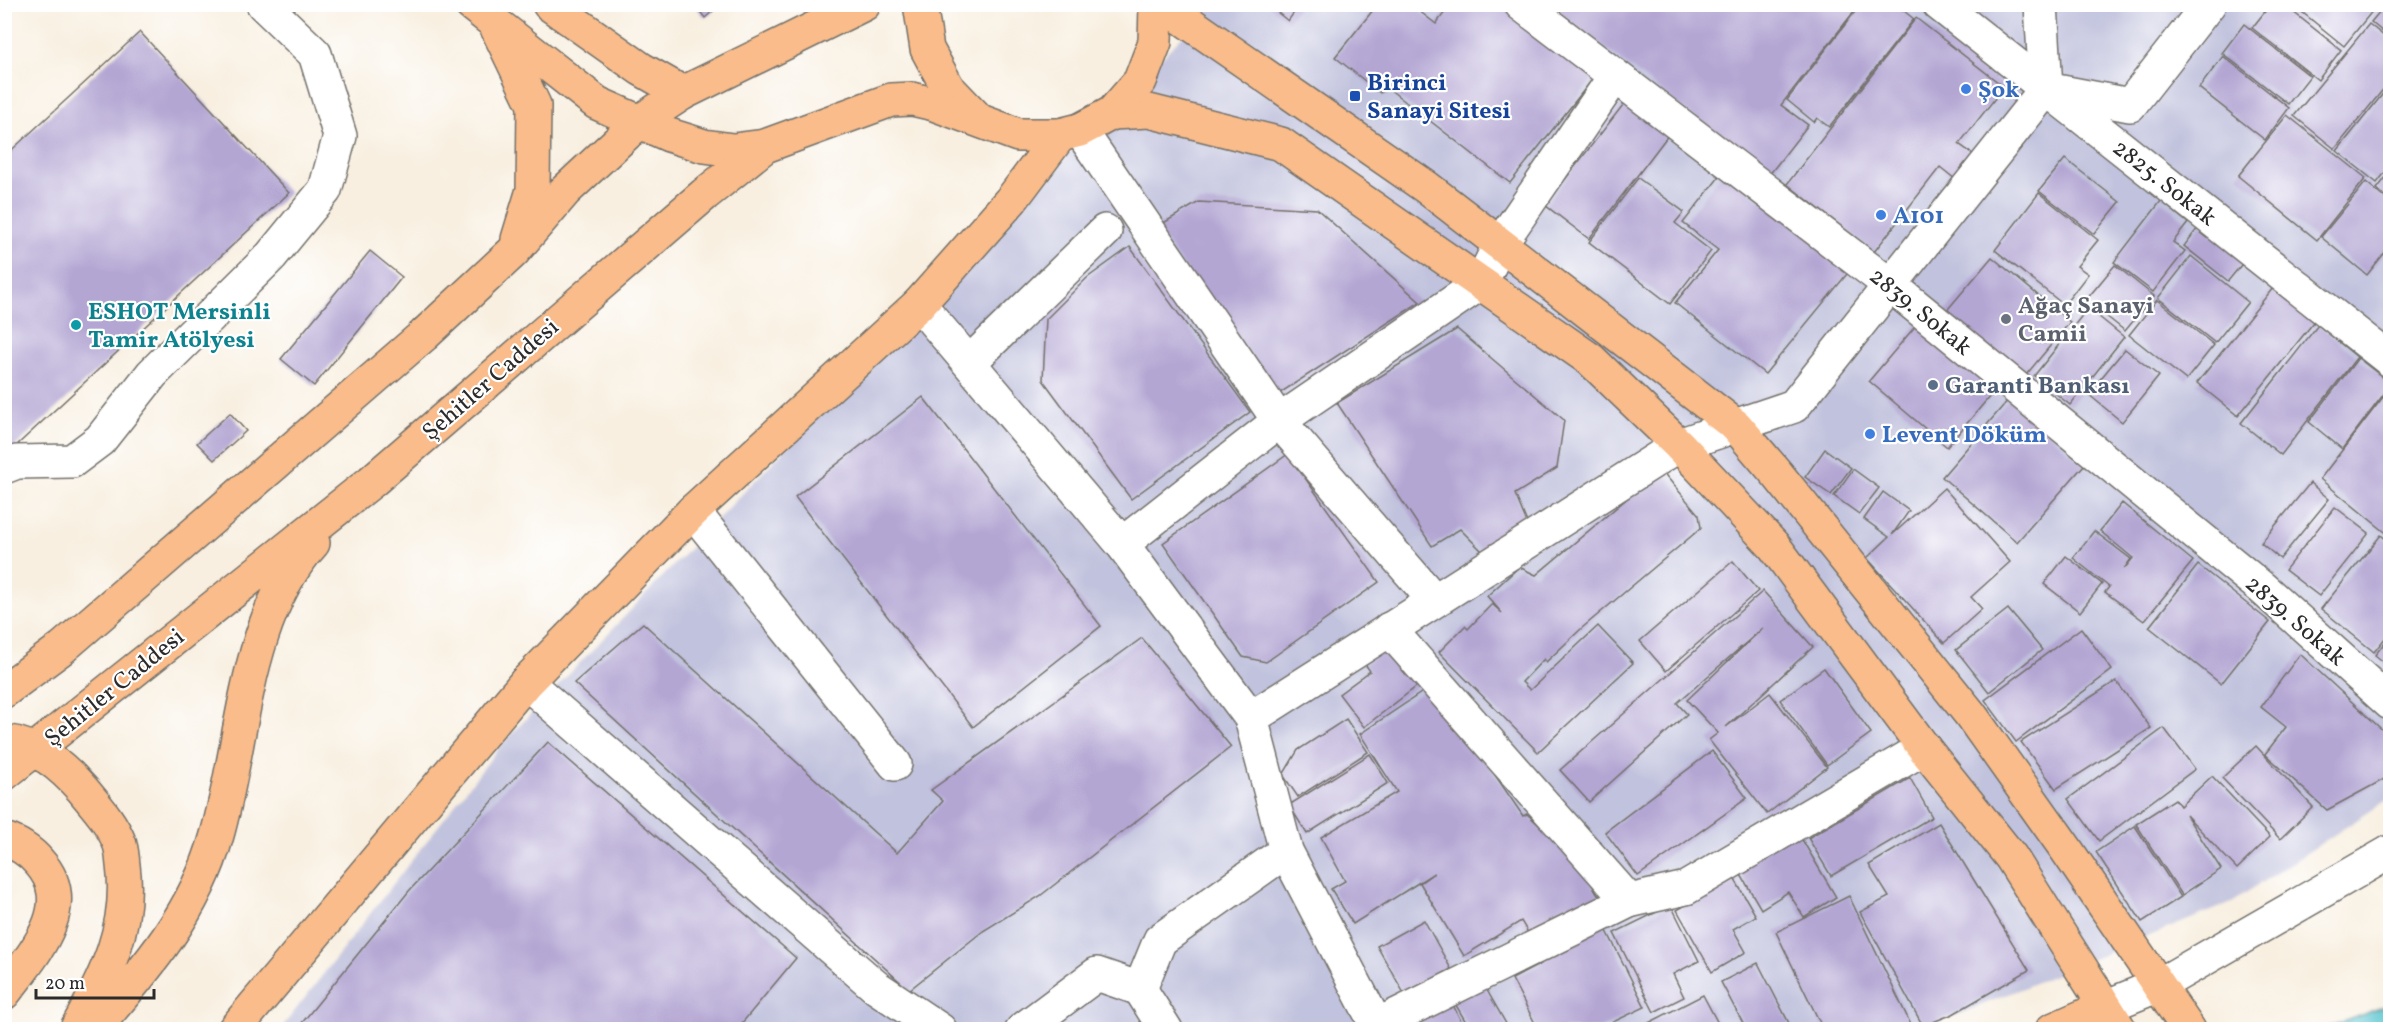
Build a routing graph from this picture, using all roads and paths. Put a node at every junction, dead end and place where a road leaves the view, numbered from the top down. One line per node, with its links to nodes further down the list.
1 (263, 4): 31 (street)
2 (549, 4): 14 (main road)
3 (864, 4): 14 (main road)
4 (920, 4): 16 (main road, Şehitler Caddesi)
5 (1156, 4): 15 (main road, Şehitler Caddesi)
6 (1162, 4): 21 (main road)
7 (1521, 4): 12 (street, 2839. Sokak)
8 (1939, 4): 13 (street, 2825. Sokak)
9 (2041, 4): 13 (street)
10 (2209, 4): 13 (street)
11 (483, 13): 17 (main road); 22 (main road)
12 (1615, 76): 21 (street); 24 (street, 2839. Sokak)
13 (2046, 89): 24 (street); 26 (street, 2825. Sokak)
14 (683, 93): 17 (main road)
15 (1112, 113): 18 (main road, Şehitler Caddesi); 23 (main road)
16 (979, 120): 18 (main road, Şehitler Caddesi); 19 (main road, Şehitler Caddesi)
17 (639, 122): 19 (main road); 22 (main road)
18 (1070, 133): 25 (main road); 28 (street)
19 (765, 146): 32 (main road, Şehitler Caddesi)
20 (1105, 231): 27 (street)
21 (1500, 244): 23 (street); 29 (main road)
22 (513, 252): 38 (main road)
23 (1481, 283): 28 (street); 30 (main road)
24 (1890, 285): 29 (street); 39 (street, 2839. Sokak)
25 (920, 304): 27 (street); 33 (main road)
26 (2391, 360)
27 (970, 363): 34 (street)
28 (1279, 421): 34 (street); 35 (street)
29 (1736, 426): 30 (street); 50 (main road)
30 (1679, 445): 35 (street); 42 (main road)
31 (4, 467)
32 (371, 482): 43 (main road, Şehitler Caddesi); 57 (main road)
33 (693, 511): 37 (main road); 44 (street)
34 (1122, 544): 40 (street)
35 (1434, 600): 36 (street)
36 (1389, 629): 40 (street); 49 (street)
37 (526, 682): 58 (main road); 59 (street)
38 (4, 691)
39 (2391, 703)
40 (1251, 718): 47 (street)
41 (4, 741): 43 (main road)
42 (1924, 748): 49 (street); 53 (main road)
43 (36, 749): 45 (main road, Şehitler Caddesi); 56 (main road)
44 (895, 764)
45 (4, 774)
46 (4, 839): 52 (main road)
47 (1286, 851): 51 (street); 55 (street)
48 (2391, 852): 50 (street)
49 (1629, 902): 55 (street)
50 (2159, 985): 53 (street); 54 (main road)
51 (1140, 989): 60 (street); 61 (street)
52 (4, 993)
53 (2113, 1018): 62 (main road)
54 (2183, 1022)
55 (1378, 1027)
56 (76, 1029)
57 (93, 1029)
58 (234, 1029)
59 (940, 1029)
60 (1022, 1029)
61 (1166, 1029)
62 (2052, 1029)

